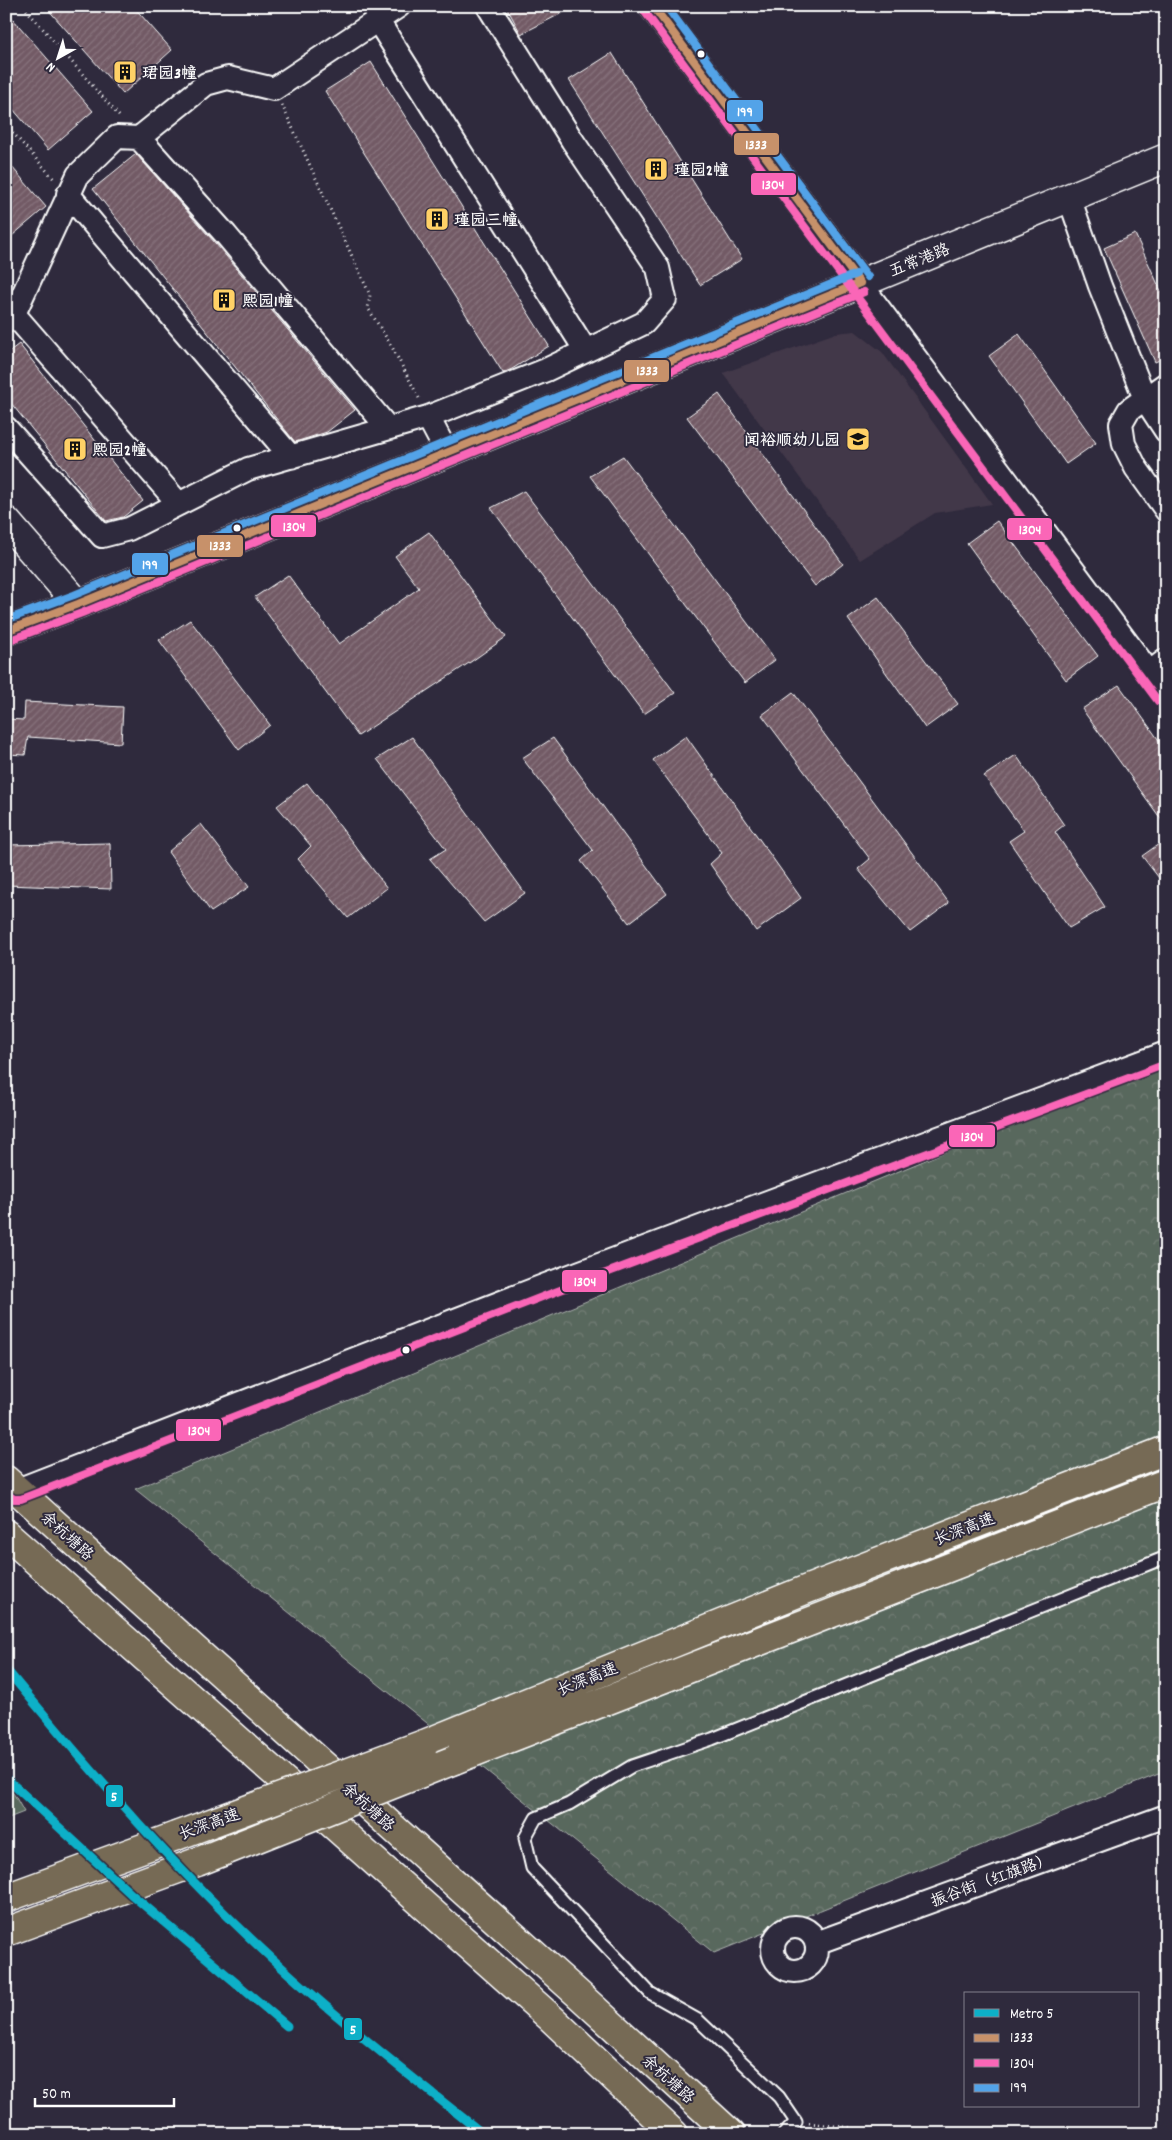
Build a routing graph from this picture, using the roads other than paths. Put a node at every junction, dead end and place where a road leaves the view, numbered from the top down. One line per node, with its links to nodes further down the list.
1 (398, 6): 4 (street)
2 (488, 6): 11 (street)
3 (653, 6): 9 (street)
4 (378, 21): 5 (street); 11 (street)
5 (139, 138): 7 (street); 16 (street)
6 (1166, 158): 8 (street, 五常港路)
7 (68, 194): 10 (street); 19 (street)
8 (1069, 197): 9 (street, 五常港路); 13 (street)
9 (860, 283): 18 (street, 五常港路); 25 (street)
10 (9, 313): 20 (street)
11 (586, 351): 14 (street)
12 (1166, 384): 13 (street)
13 (1145, 399): 17 (street); 21 (street)
14 (428, 417): 16 (street); 18 (street)
15 (6, 428): 20 (street)
16 (388, 428): 19 (street)
17 (1166, 431)
18 (446, 453): 23 (street, 五常港路)
19 (290, 456): 20 (street)
20 (179, 504)
21 (1166, 510)
22 (6, 521): 23 (street)
23 (78, 604): 24 (street, 五常港路)
24 (6, 631)
25 (1158, 667): 26 (street)
26 (1166, 695)
27 (1166, 1053): 30 (street)
28 (1166, 1450): 34 (main road, 长深高速, bridge)
29 (1166, 1483): 35 (main road, 长深高速, bridge)
30 (11, 1485): 42 (main road, 余杭塘路)
31 (6, 1534): 41 (main road)
32 (1166, 1557): 43 (lane)
33 (1166, 1816): 40 (street, 振谷街（红旗路）)
34 (135, 1851): 36 (main road); 37 (main road, 长深高速)
35 (139, 1882): 38 (main road, 长深高速); 39 (main road)
36 (6, 1884)
37 (6, 1898)
38 (6, 1932)
39 (6, 1942)
40 (816, 1943)
41 (674, 2134)
42 (730, 2134)
43 (784, 2134)

